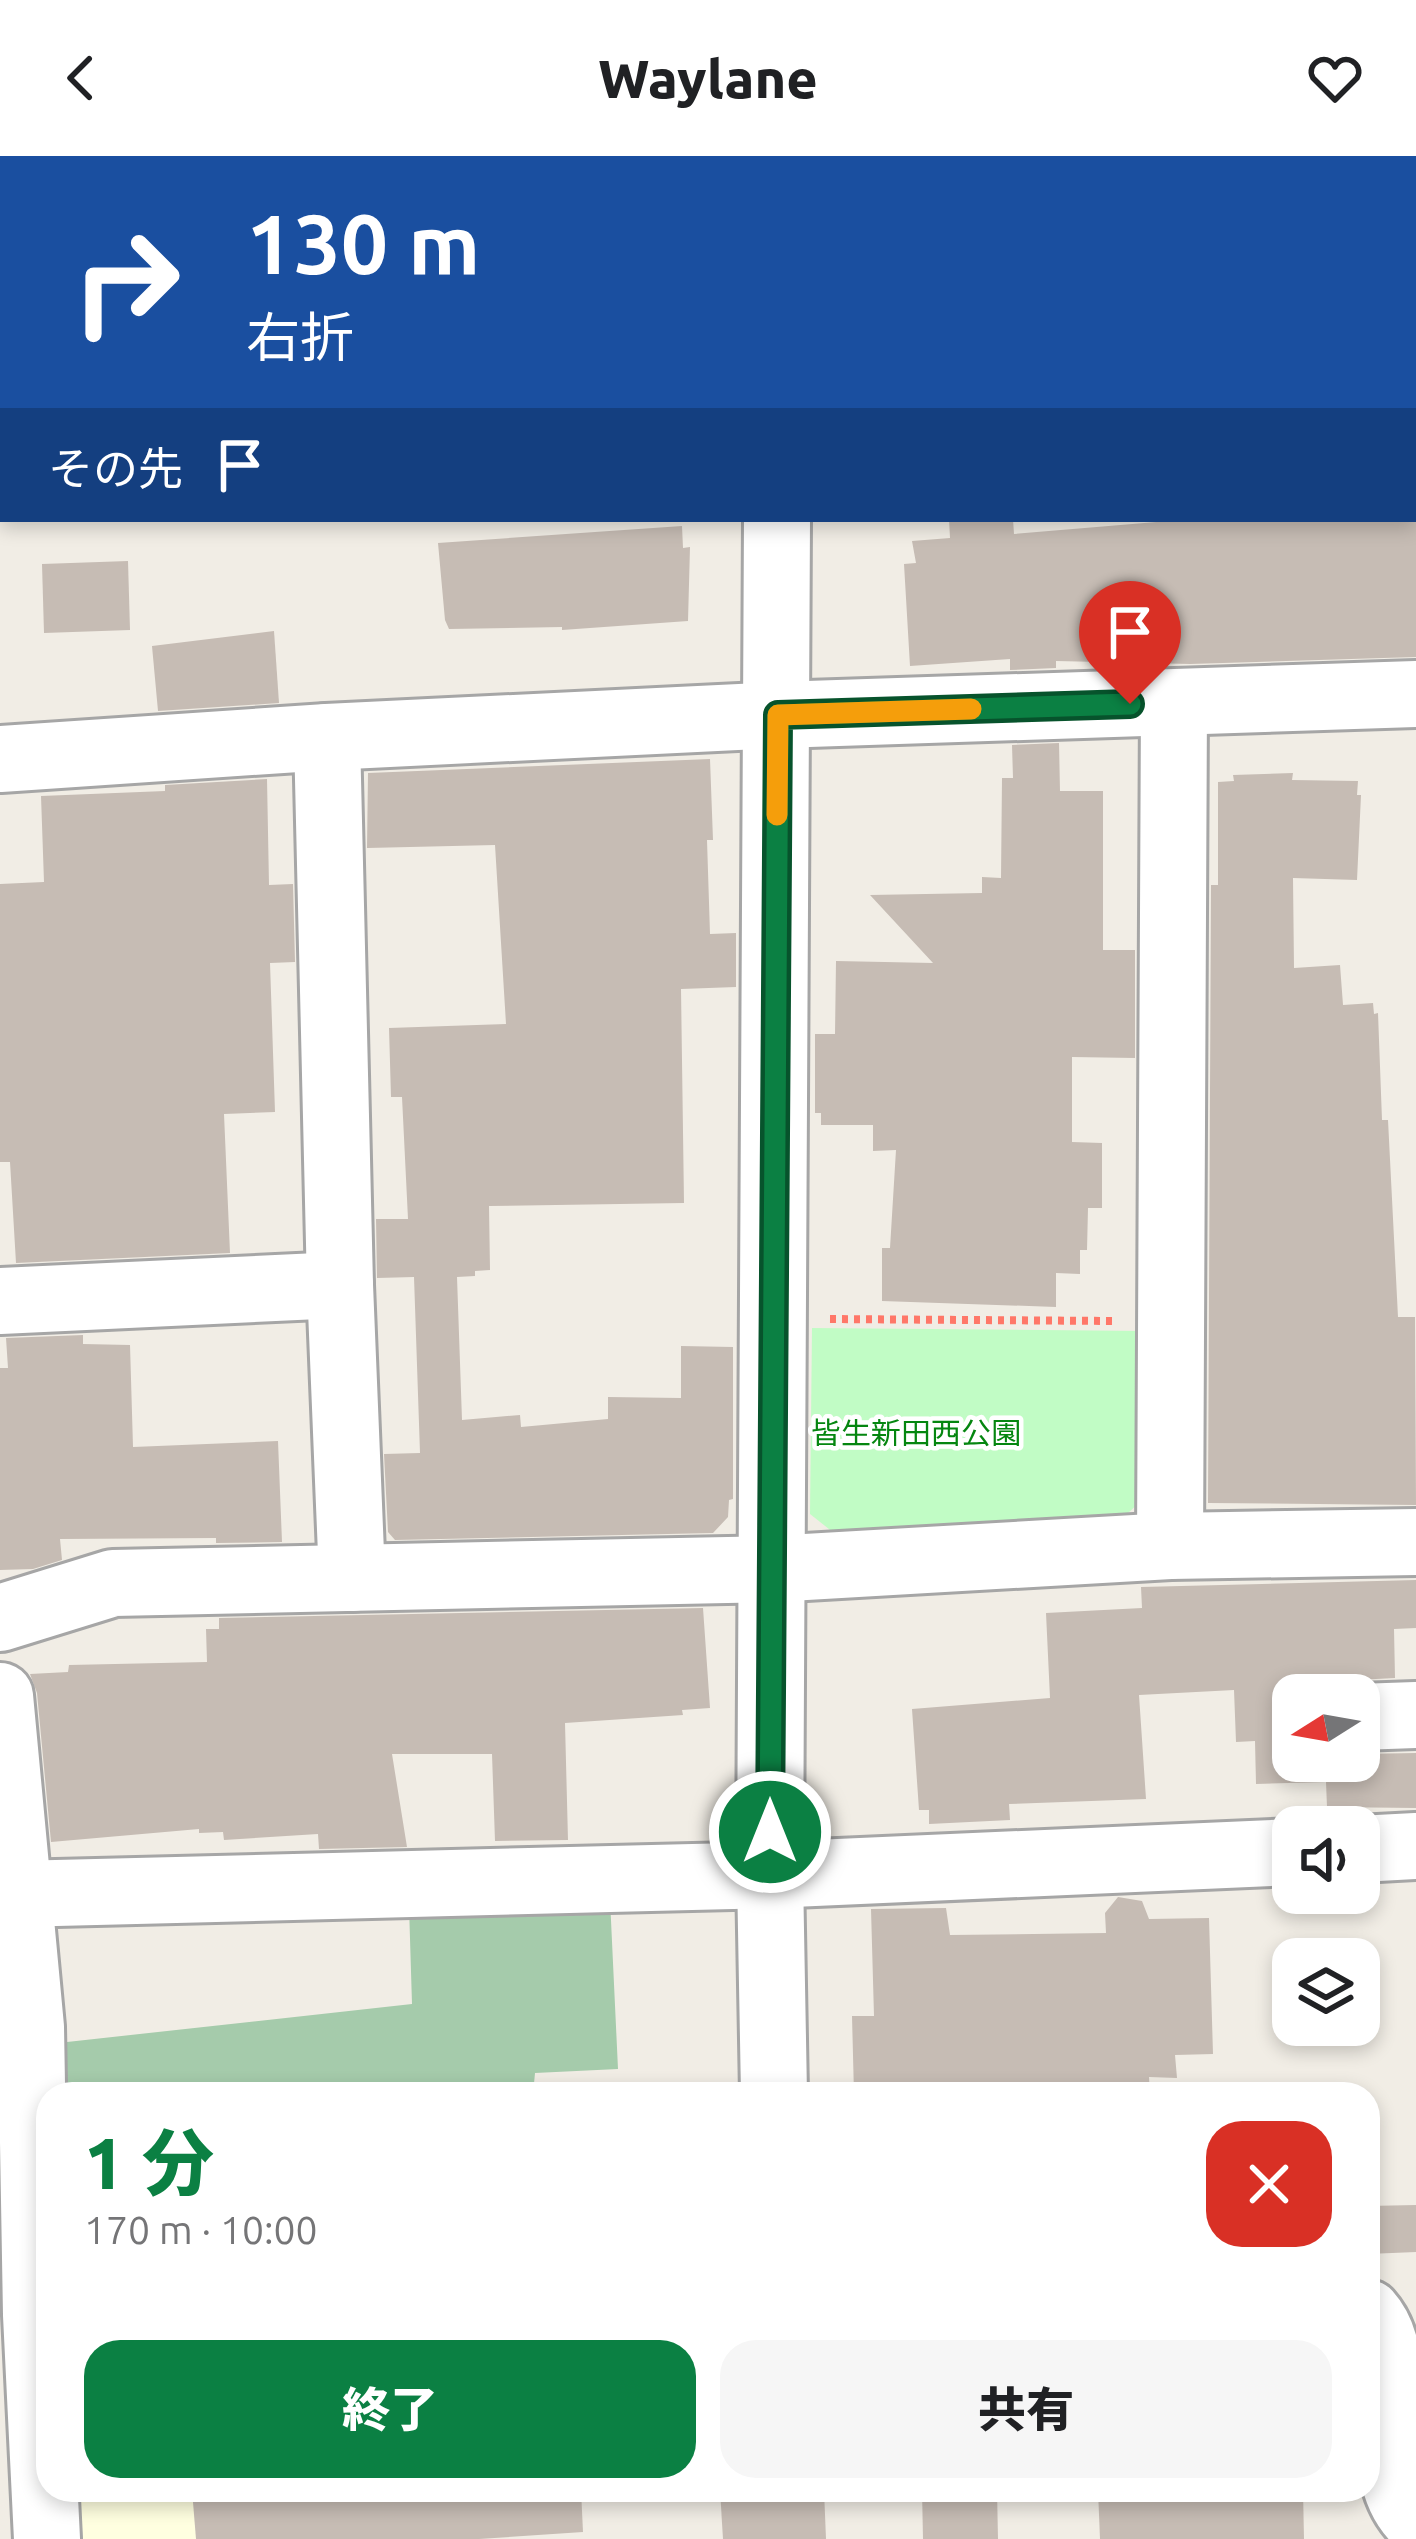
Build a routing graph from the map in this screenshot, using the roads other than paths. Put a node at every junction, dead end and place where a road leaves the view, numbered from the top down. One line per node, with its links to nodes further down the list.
1 (777, 522): 4 (street)
2 (1416, 694): 3 (street)
3 (1174, 703): 4 (street); 10 (street)
4 (778, 715): 5 (street); 11 (street)
5 (327, 736): 6 (street); 7 (street)
6 (0, 758)
7 (340, 1285): 8 (street); 12 (street)
8 (0, 1301)
9 (1416, 1542): 10 (street)
10 (1171, 1546): 11 (street)
11 (771, 1569): 12 (street); 20 (street)
12 (352, 1578): 13 (street)
13 (0, 1618)
14 (0, 1696): 21 (street)
15 (1416, 1715): 16 (street)
16 (1380, 1716)
17 (1416, 1846): 18 (street)
18 (1380, 1848)
19 (1272, 1853): 20 (street)
20 (770, 1875): 21 (street); 22 (street)
21 (16, 1894): 23 (street)
22 (774, 2082)
23 (18, 2316): 25 (street)
24 (1380, 2332): 27 (street)
25 (36, 2454)
26 (42, 2502): 28 (street)
27 (1416, 2521)
28 (47, 2539)

